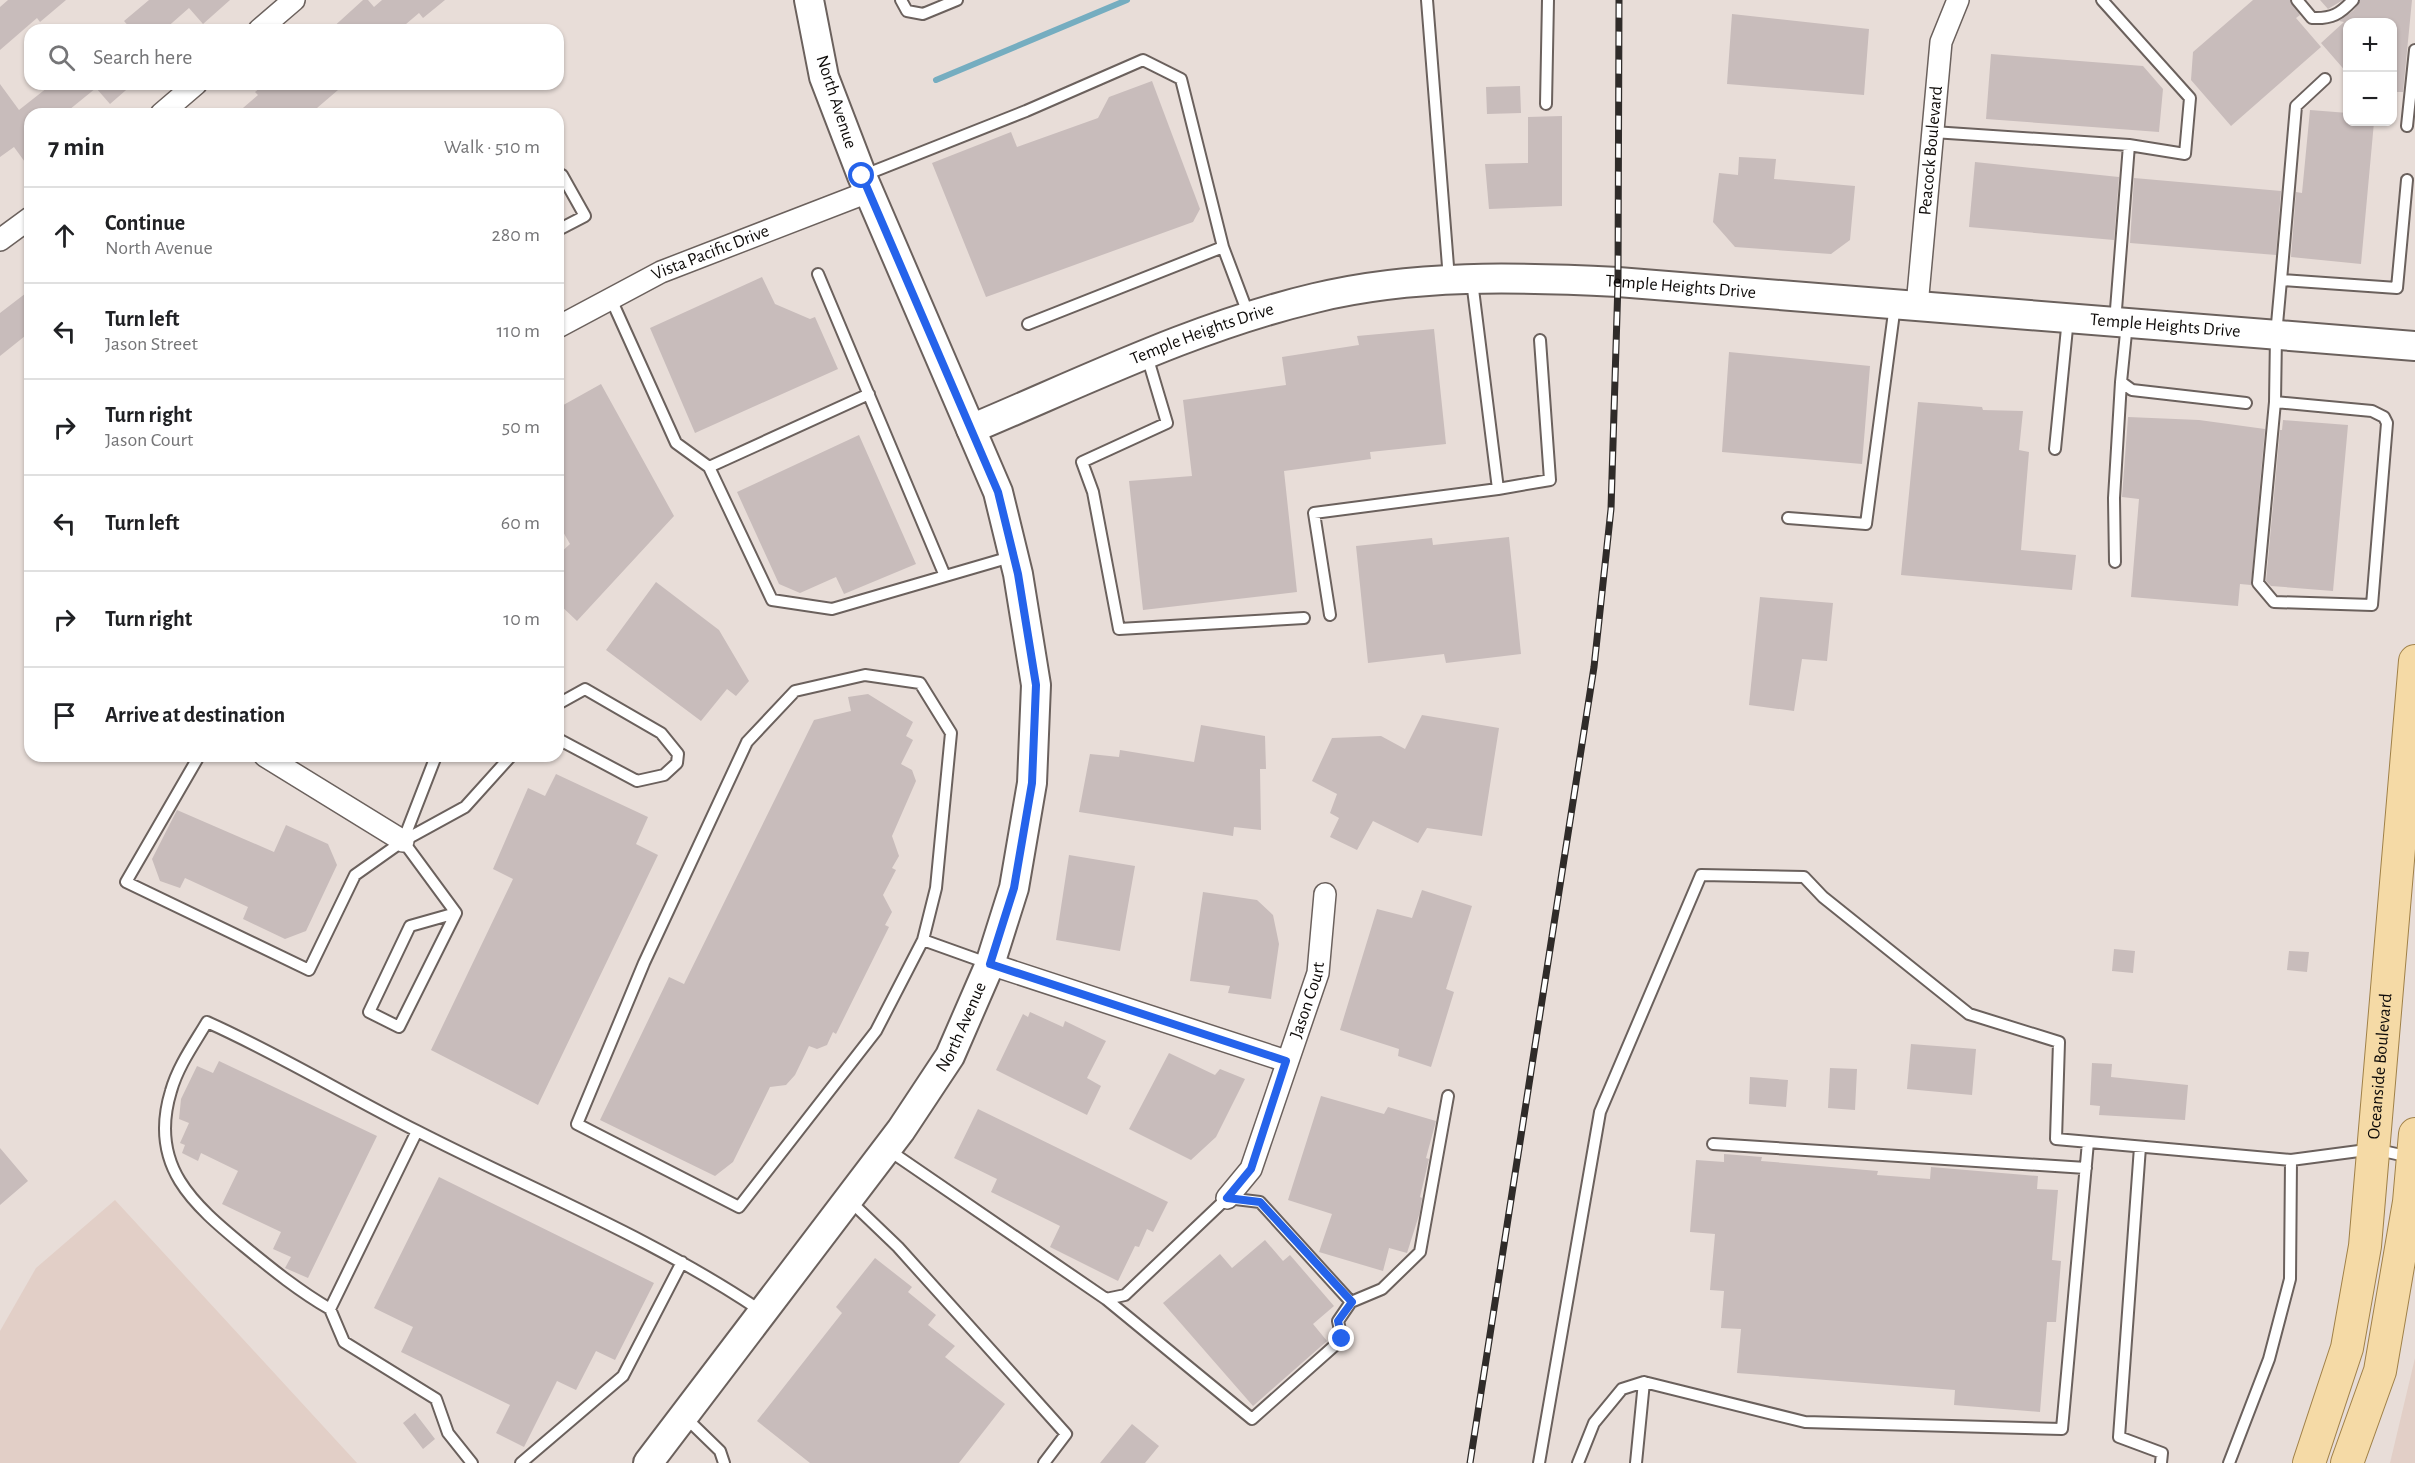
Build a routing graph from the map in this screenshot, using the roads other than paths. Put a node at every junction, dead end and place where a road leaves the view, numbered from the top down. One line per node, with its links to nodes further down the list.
1 (294, 0): 11 (street)
2 (808, 0): 22 (main road, North Avenue)
3 (901, 0): 4 (lane)
4 (957, 0)
5 (1427, 0): 29 (lane)
6 (1548, 0): 15 (lane)
7 (1958, 0): 18 (street, Peacock Boulevard)
8 (2103, 0): 19 (lane)
9 (2297, 0): 10 (lane)
10 (2354, 0)
11 (266, 24)
12 (2415, 50): 17 (lane)
13 (2325, 79): 28 (lane)
14 (189, 90): 16 (street)
15 (1546, 104)
16 (168, 108)
17 (2407, 126)
18 (1933, 132): 19 (lane); 31 (street, Peacock Boulevard)
19 (2129, 146): 34 (lane)
20 (564, 179): 24 (lane)
21 (2407, 180): 28 (lane)
22 (865, 184): 26 (lane); 30 (street, Vista Pacific Drive); 45 (main road, North Avenue)
23 (24, 222): 25 (street)
24 (564, 227)
25 (0, 240)
26 (1223, 247): 32 (lane); 36 (lane)
27 (818, 274): 42 (lane)
28 (2281, 280): 37 (lane)
29 (1461, 281): 31 (main road, Temple Heights Drive); 32 (main road, Temple Heights Drive); 48 (lane)
30 (611, 299): 35 (street, Vista Pacific Drive); 47 (lane)
31 (1906, 305): 33 (main road, Temple Heights Drive); 49 (lane)
32 (1250, 317): 40 (main road, Temple Heights Drive)
33 (2068, 318): 34 (main road, Temple Heights Drive); 46 (lane)
34 (2121, 322): 37 (main road, Temple Heights Drive); 41 (lane)
35 (564, 324)
36 (1029, 324)
37 (2276, 335): 39 (main road, Temple Heights Drive); 43 (lane)
38 (1539, 340): 48 (lane)
39 (2415, 346)
40 (1147, 355): 45 (main road, Temple Heights Drive); 54 (lane)
41 (2121, 382): 44 (lane); 51 (lane)
42 (869, 394): 47 (lane); 52 (lane)
43 (2275, 402): 43 (lane)
44 (2246, 403)
45 (971, 429): 50 (main road, North Avenue)
46 (2055, 449)
47 (709, 467): 52 (lane)
48 (1498, 489): 53 (lane)
49 (1788, 518)
50 (1014, 556): 52 (lane); 66 (main road, North Avenue)
51 (2115, 562)
52 (945, 576)
53 (1330, 615)
54 (1304, 618)
55 (2415, 661): 75 (main road, Oceanside Boulevard)
56 (564, 701): 57 (lane)
57 (564, 742)
58 (196, 762): 62 (lane)
59 (275, 762): 62 (street)
60 (434, 762): 62 (lane)
61 (506, 762): 62 (lane)
62 (403, 841): 64 (lane)
63 (1325, 894): 67 (street, Jason Court)
64 (456, 913): 64 (lane)
65 (923, 940): 65 (lane); 66 (lane)
66 (990, 964): 67 (street); 74 (main road, North Avenue)
67 (1286, 1061): 78 (street, Jason Court)
68 (1448, 1096): 82 (lane)
69 (417, 1131): 80 (lane); 83 (lane); 83 (lane)
70 (2088, 1142): 72 (lane); 77 (lane); 92 (lane)
71 (1713, 1144): 77 (lane)
72 (2140, 1146): 76 (lane); 95 (lane)
73 (2414, 1146): 75 (lane); 98 (main road)
74 (887, 1149): 79 (main road, North Avenue); 81 (lane)
75 (2374, 1149): 76 (lane); 97 (main road, Oceanside Boulevard)
76 (2291, 1161): 96 (lane)
77 (2086, 1167): 85 (lane)
78 (1227, 1198): 81 (lane); 82 (lane)
79 (848, 1200): 84 (main road, North Avenue); 91 (lane)
80 (682, 1262): 84 (lane); 88 (lane)
81 (1106, 1299): 82 (lane)
82 (1352, 1302)
83 (330, 1309): 87 (lane)
84 (763, 1312): 86 (main road, North Avenue)
85 (1644, 1383): 93 (lane); 94 (lane)
86 (685, 1417): 89 (main road, North Avenue); 90 (lane)
87 (472, 1463)
88 (521, 1463)
89 (648, 1463)
90 (724, 1463)
91 (1044, 1463)
92 (1539, 1463)
93 (1578, 1463)
94 (1636, 1463)
95 (2161, 1463)
96 (2229, 1463)
97 (2309, 1463)
98 (2347, 1463)

